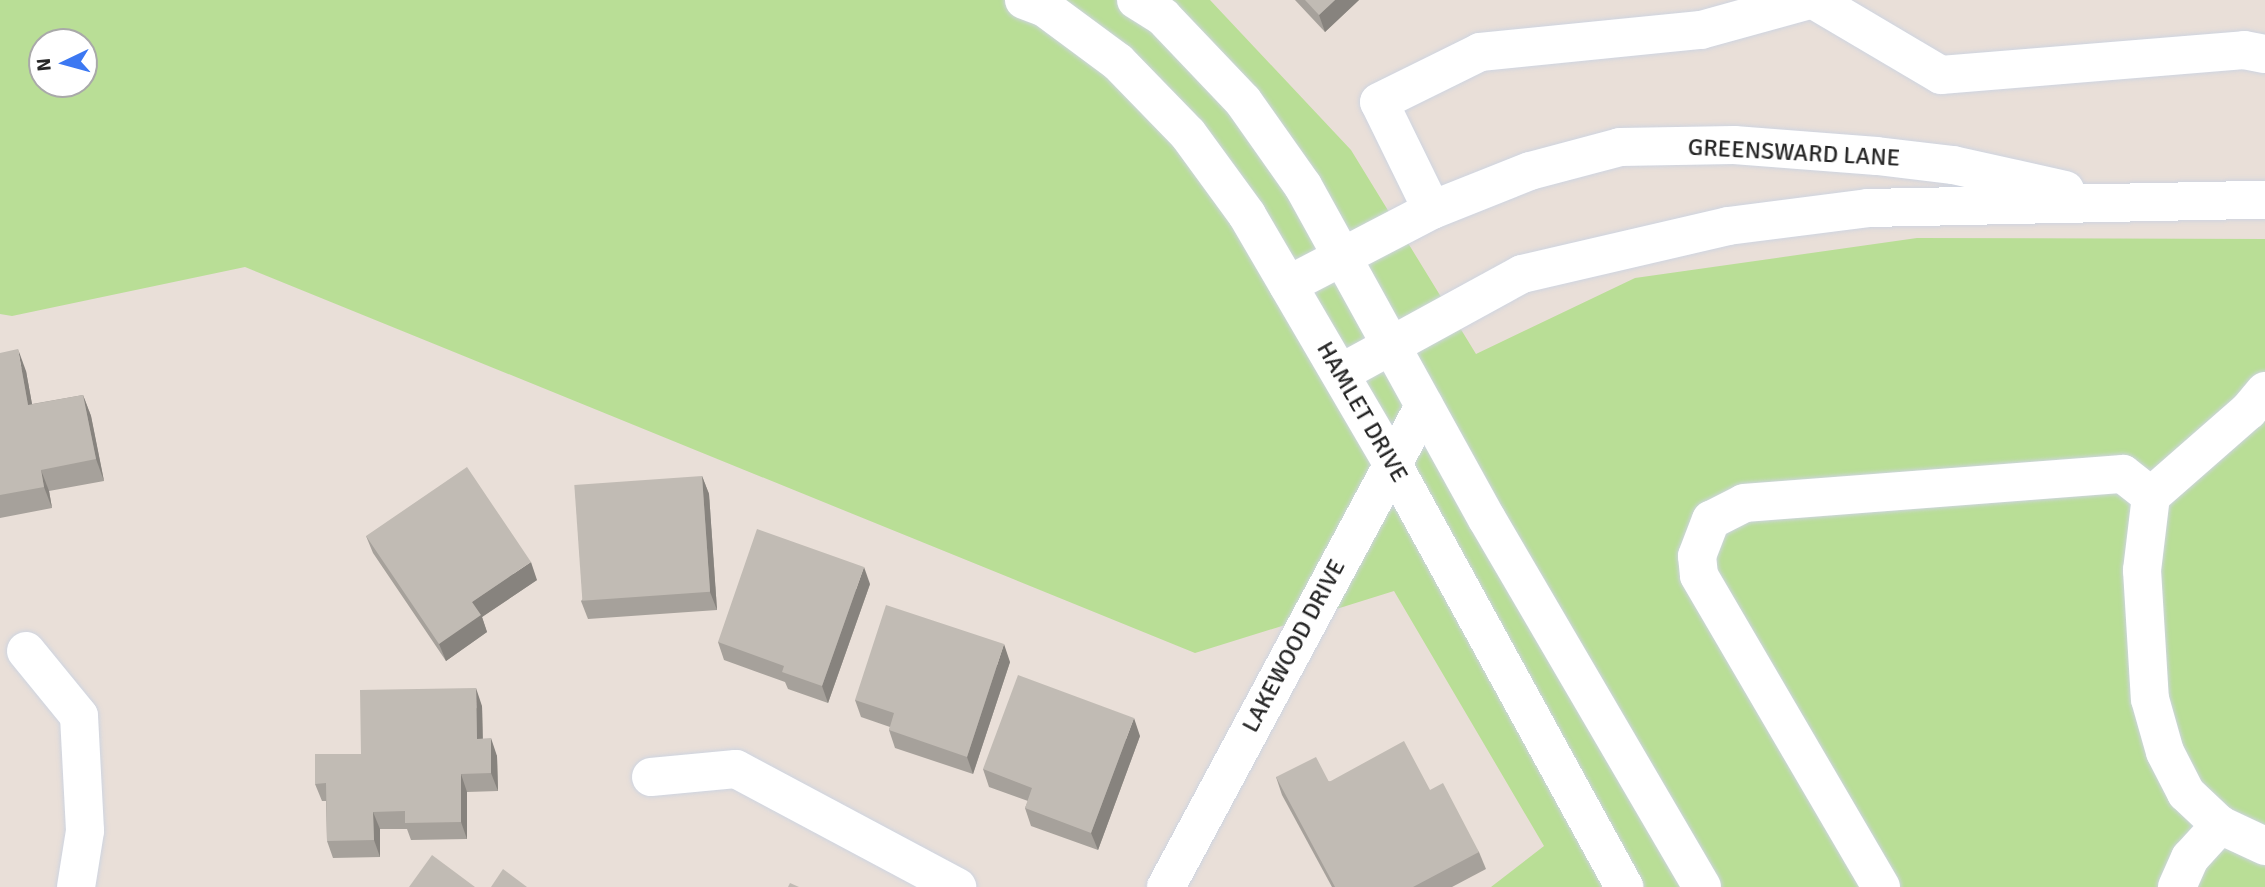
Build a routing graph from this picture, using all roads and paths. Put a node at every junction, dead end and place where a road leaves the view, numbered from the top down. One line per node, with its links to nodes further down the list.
1 (1024, 0): 9 (street, HAMLET DRIVE)
2 (1136, 0): 8 (street)
3 (1812, 0): 4 (street); 7 (street)
4 (2265, 54)
5 (2265, 200): 6 (street, GREENSWARD LANE)
6 (2115, 201): 7 (street, GREENSWARD LANE); 10 (street, GREENSWARD LANE)
7 (1432, 210): 8 (street, GREENSWARD LANE)
8 (1341, 254): 9 (street, GREENSWARD LANE); 10 (street)
9 (1288, 285): 11 (street, HAMLET DRIVE)
10 (1394, 347): 11 (street, GREENSWARD LANE); 13 (street)
11 (1341, 373): 14 (street, HAMLET DRIVE)
12 (2263, 396): 15 (street)
13 (1424, 406): 14 (street, LAKEWOOD DRIVE); 24 (street)
14 (1391, 461): 22 (street, LAKEWOOD DRIVE); 23 (street, HAMLET DRIVE)
15 (2151, 496): 18 (street); 25 (street)
16 (26, 651): 20 (street)
17 (651, 777): 21 (street)
18 (2220, 825): 19 (street); 26 (street)
19 (2265, 846)
20 (76, 887)
21 (957, 887)
22 (1166, 887)
23 (1624, 887)
24 (1702, 887)
25 (1881, 887)
26 (2177, 887)

